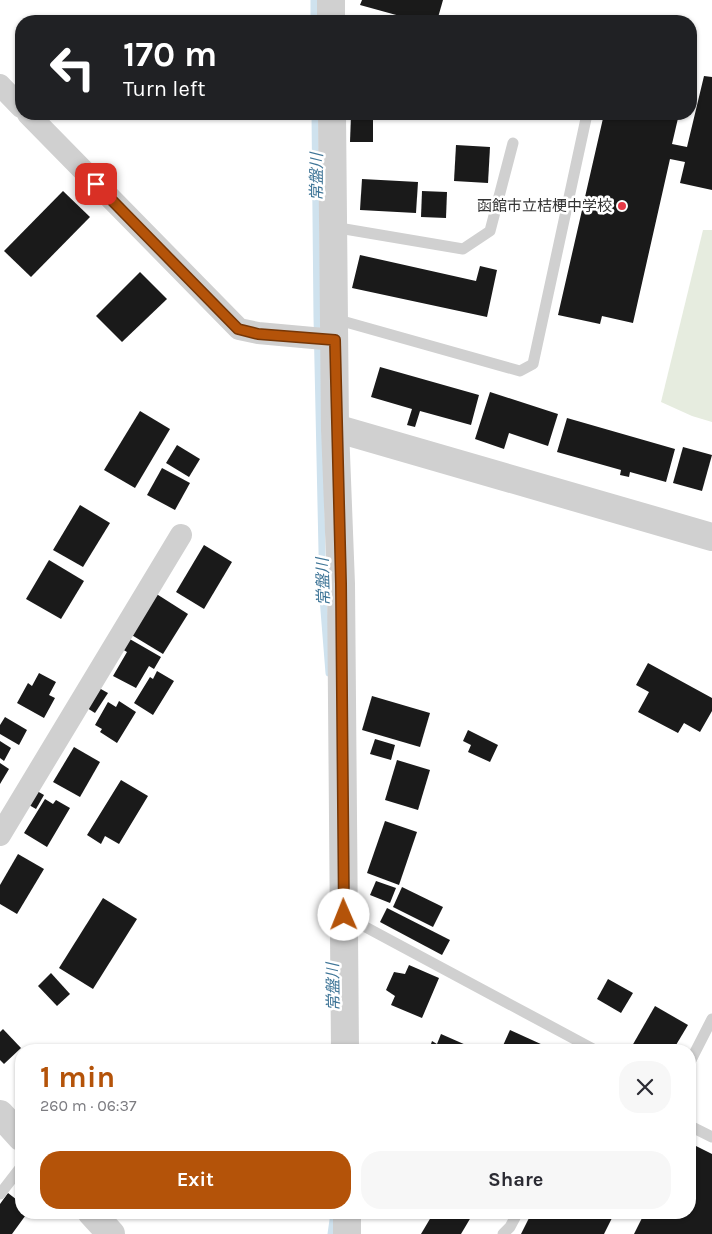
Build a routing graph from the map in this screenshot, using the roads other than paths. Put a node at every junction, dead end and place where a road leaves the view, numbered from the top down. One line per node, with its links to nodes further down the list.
1 (331, 0): 2 (street)
2 (331, 15)
3 (0, 85): 4 (street)
4 (15, 101)
5 (34, 120): 10 (street)
6 (332, 120): 9 (street)
7 (586, 120): 10 (lane)
8 (513, 144): 9 (lane)
9 (333, 227): 10 (street)
10 (326, 334): 11 (street)
11 (335, 428): 13 (street); 15 (street)
12 (181, 535): 14 (street)
13 (712, 537)
14 (0, 835)
15 (344, 915): 17 (street); 18 (lane)
16 (712, 1019): 19 (lane)
17 (345, 1044)
18 (584, 1044)
19 (696, 1050)
20 (0, 1114): 22 (street)
21 (696, 1129): 23 (lane)
22 (15, 1130)
23 (712, 1137)
24 (15, 1175): 25 (lane)
25 (0, 1194)
26 (97, 1219): 29 (street)
27 (347, 1219): 30 (street)
28 (514, 1219): 31 (lane)
29 (111, 1234)
30 (347, 1234)
31 (503, 1234)

